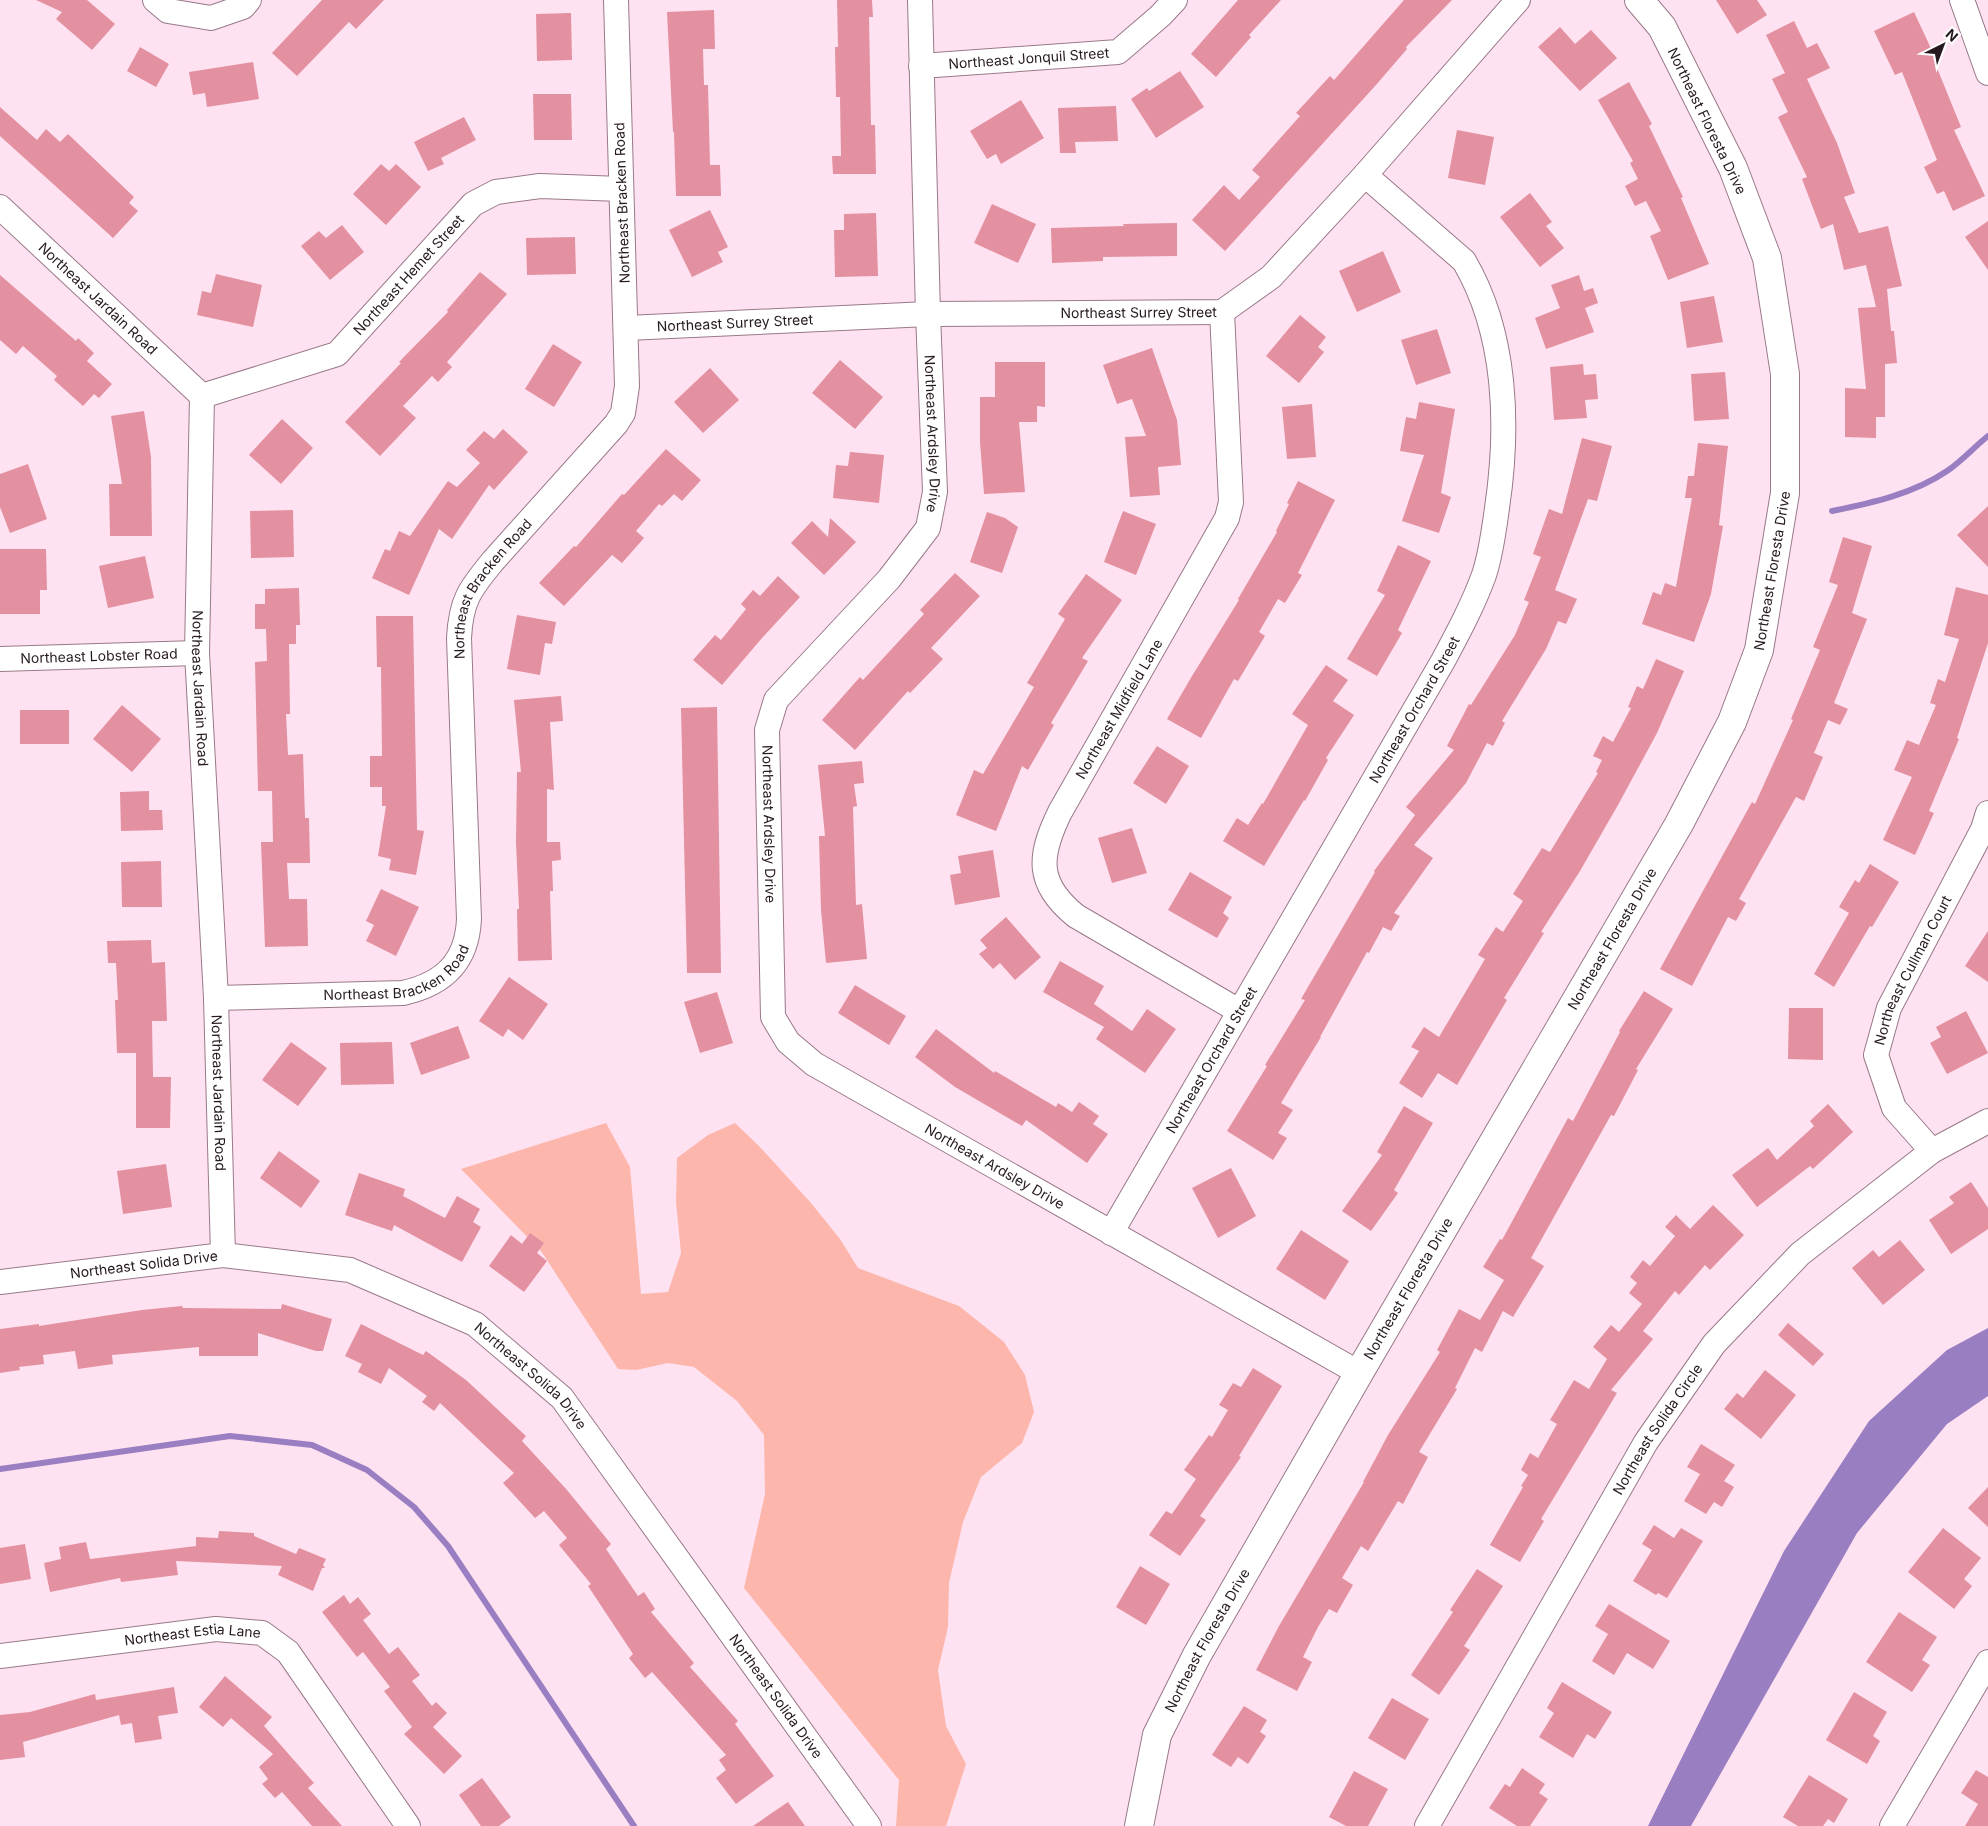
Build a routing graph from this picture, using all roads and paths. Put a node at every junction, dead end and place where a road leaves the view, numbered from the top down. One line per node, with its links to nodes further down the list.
1 (155, 0): 2 (street)
2 (249, 0)
3 (616, 0): 12 (street, Northeast Bracken Road)
4 (920, 0): 9 (street, Northeast Ardsley Drive)
5 (1175, 0): 9 (street, Northeast Jonquil Street)
6 (1518, 0): 11 (street, Northeast Surrey Street)
7 (1639, 0): 28 (street, Northeast Floresta Drive)
8 (1962, 0): 10 (street)
9 (922, 66): 15 (street, Northeast Ardsley Drive)
10 (1988, 72)
11 (1366, 175): 14 (street, Northeast Surrey Street); 22 (street, Northeast Orchard Street)
12 (621, 189): 16 (street, Northeast Bracken Road); 17 (street, Northeast Hemet Street)
13 (0, 208): 17 (street, Northeast Jardain Road)
14 (1222, 312): 15 (street, Northeast Surrey Street); 22 (street, Northeast Midfield Lane)
15 (928, 314): 16 (street, Northeast Surrey Street); 25 (street, Northeast Ardsley Drive)
16 (627, 328): 21 (street, Northeast Bracken Road)
17 (202, 396): 18 (street, Northeast Jardain Road)
18 (197, 653): 19 (street, Northeast Lobster Road); 21 (street, Northeast Jardain Road)
19 (0, 659)
20 (1988, 812): 24 (street, Northeast Cullman Court)
21 (216, 998): 26 (street, Northeast Jardain Road)
22 (1239, 1011): 25 (street, Northeast Orchard Street)
23 (1988, 1121): 24 (street, Northeast Solida Circle)
24 (1932, 1151): 34 (street, Northeast Solida Circle)
25 (1111, 1233): 28 (street, Northeast Ardsley Drive)
26 (222, 1255): 27 (street, Northeast Solida Drive); 32 (street, Northeast Solida Drive)
27 (0, 1282)
28 (1359, 1373): 33 (street, Northeast Floresta Drive)
29 (0, 1656): 31 (street, Northeast Estia Lane)
30 (1988, 1662): 35 (street)
31 (408, 1826)
32 (868, 1826)
33 (1139, 1826)
34 (1427, 1826)
35 (1892, 1826)

